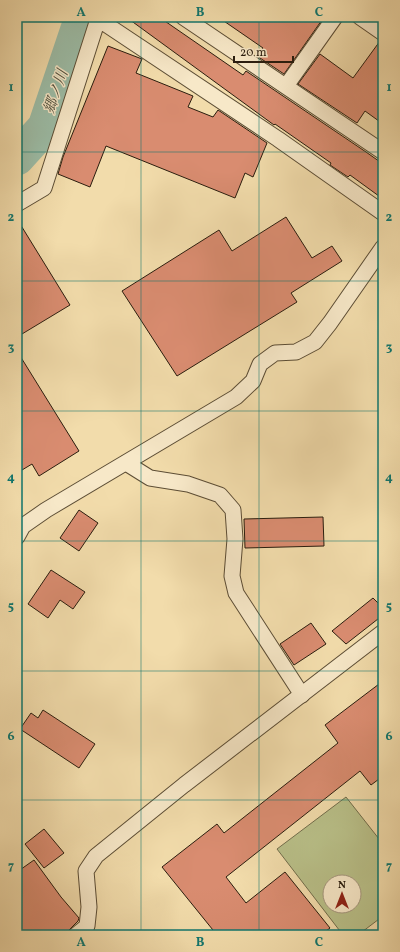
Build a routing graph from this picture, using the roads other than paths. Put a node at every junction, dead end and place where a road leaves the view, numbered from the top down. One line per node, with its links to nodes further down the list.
1 (183, 17): 5 (street)
2 (335, 17): 5 (street)
3 (360, 17): 4 (street)
4 (383, 33)
5 (286, 86): 6 (street)
6 (383, 152)
7 (17, 204): 8 (street)
8 (383, 213)
9 (383, 247): 10 (street)
10 (126, 463): 11 (street); 13 (street)
11 (19, 527)
12 (383, 632): 13 (street)
13 (302, 694): 14 (street)
14 (85, 932)

